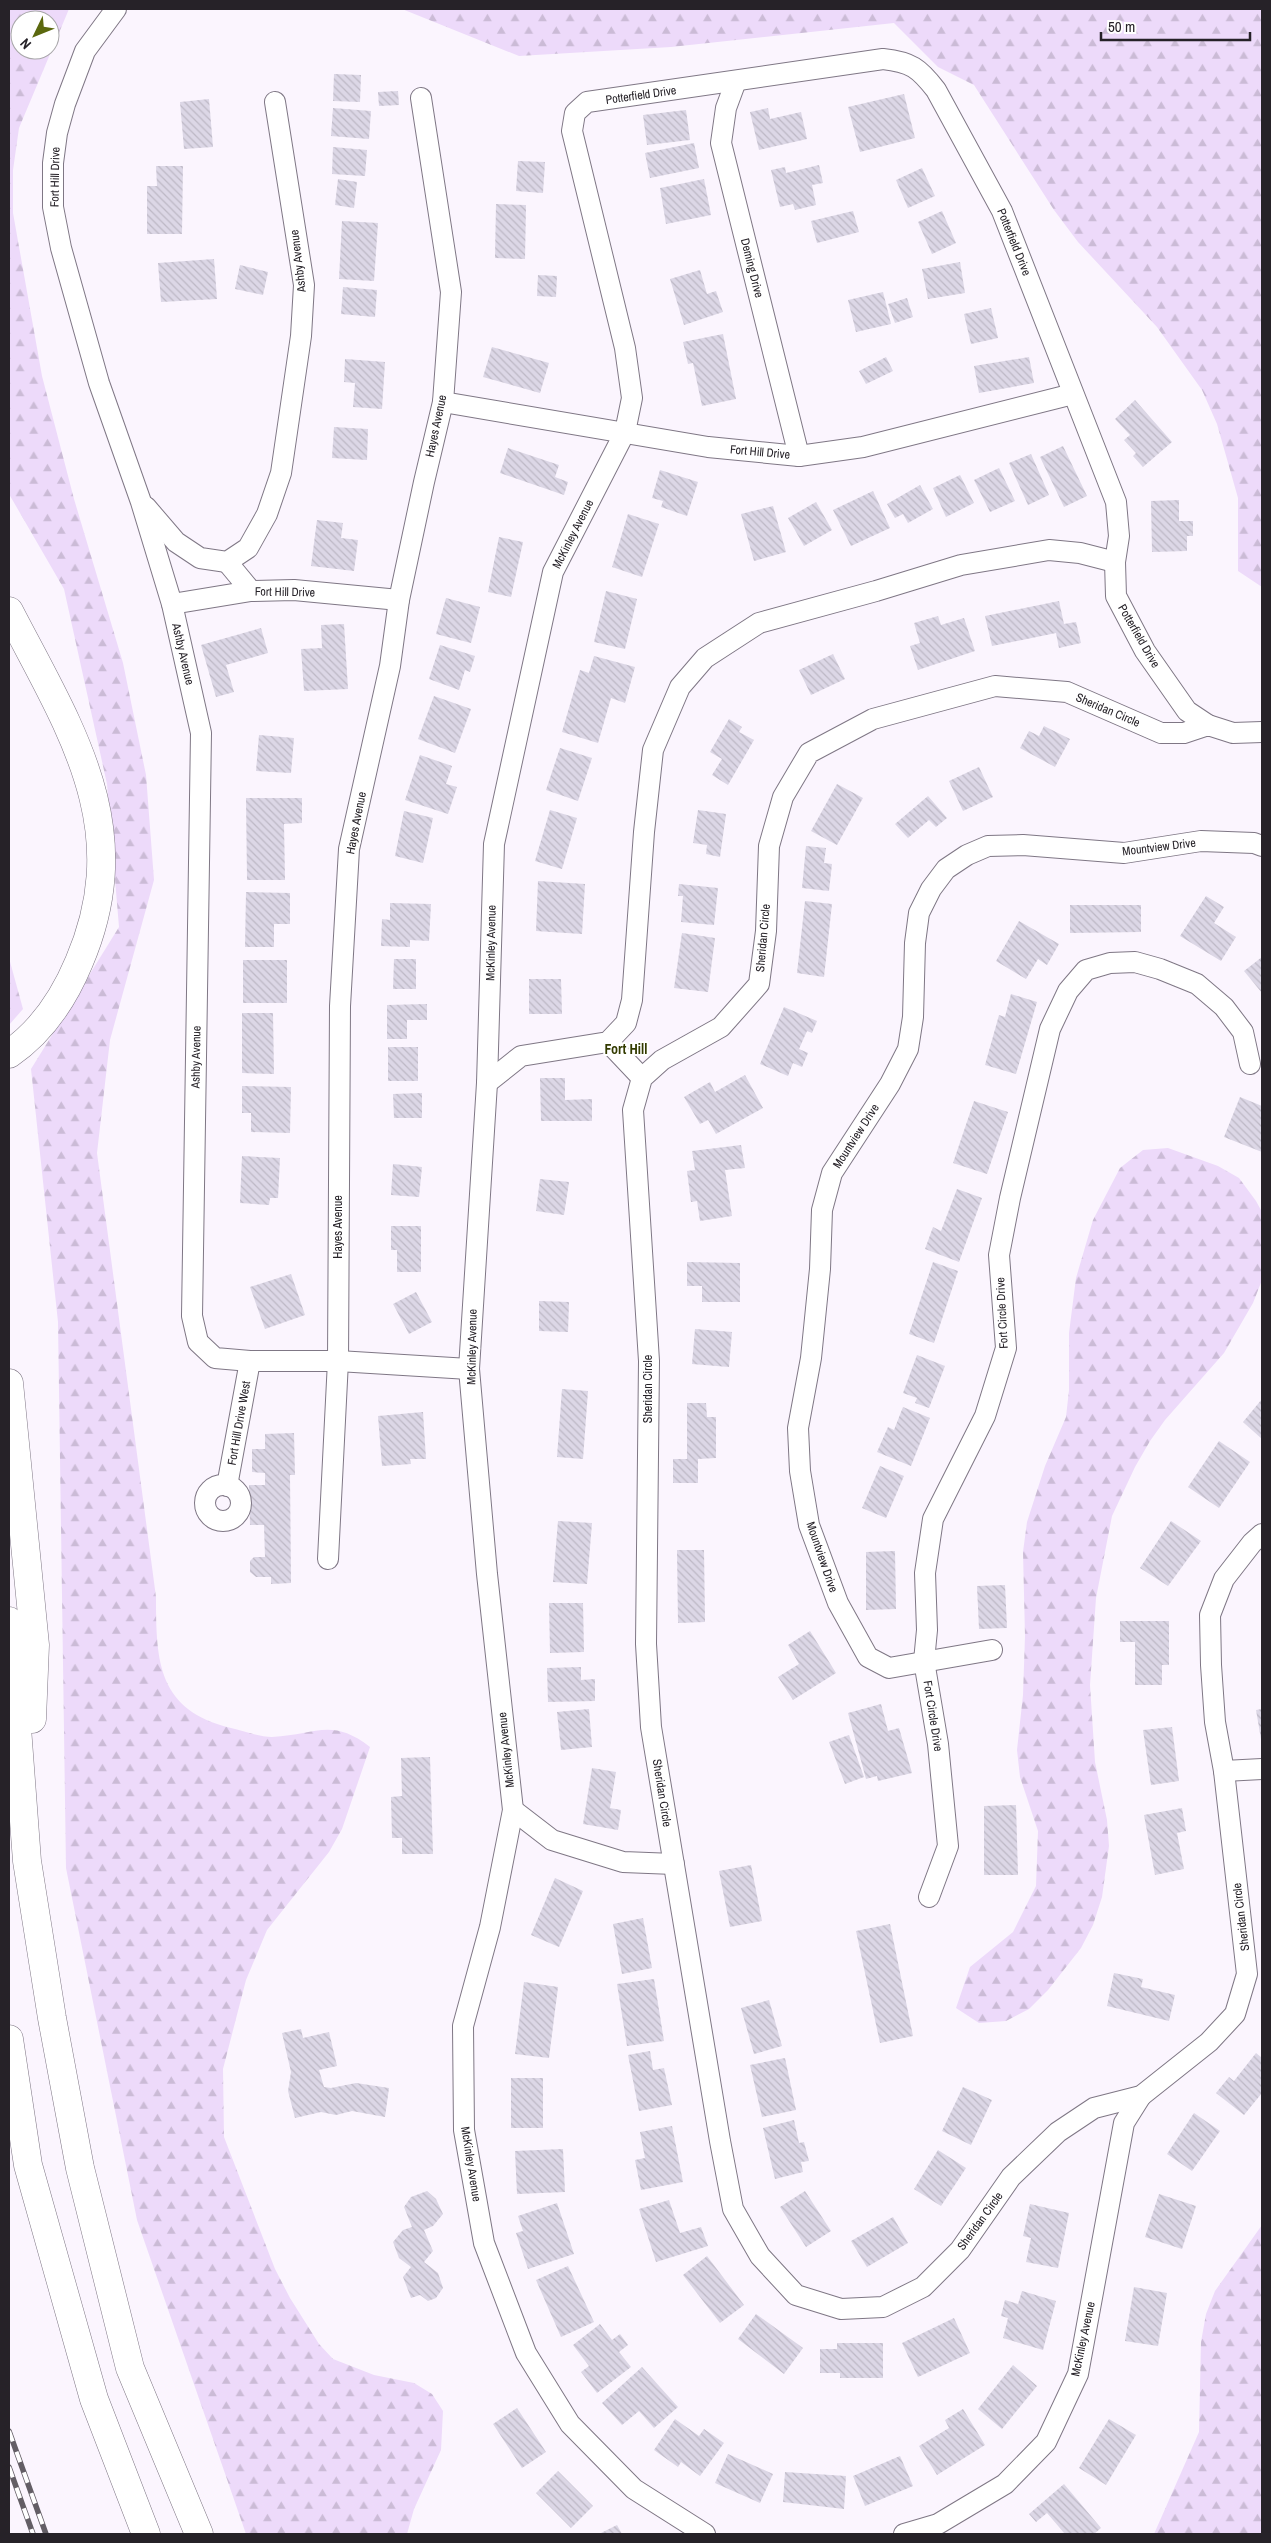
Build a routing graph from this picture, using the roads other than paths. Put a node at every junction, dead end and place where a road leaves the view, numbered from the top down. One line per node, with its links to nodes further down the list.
1 (116, 9): 6 (street, Fort Hill Drive)
2 (736, 81): 5 (street, Potterfield Drive); 7 (street, Potterfield Drive); 10 (street, Deming Drive)
3 (421, 98): 8 (street, Hayes Avenue)
4 (275, 102): 12 (street, Ashby Avenue)
5 (587, 102): 9 (street, McKinley Avenue)
6 (99, 383): 11 (street, Ashby Avenue)
7 (1073, 394): 10 (street, Fort Hill Drive); 13 (street, Potterfield Drive)
8 (443, 402): 9 (street, Fort Hill Drive); 15 (street, Hayes Avenue)
9 (625, 432): 10 (street, Fort Hill Drive); 25 (street, McKinley Avenue)
10 (799, 456)
11 (141, 502): 12 (street, Ashby Avenue); 16 (street, Ashby Avenue)
12 (227, 562): 14 (street)
13 (1115, 562): 18 (street, Potterfield Drive); 21 (street)
14 (251, 591): 15 (street, Fort Hill Drive); 16 (street, Fort Hill Drive)
15 (399, 600): 26 (street, Hayes Avenue)
16 (172, 604): 27 (street, Ashby Avenue)
17 (9, 611): 22 (highway)
18 (1208, 725): 19 (street); 24 (street, Sheridan Circle)
19 (1262, 732)
20 (1262, 846): 35 (street, Mountview Drive)
21 (608, 1042): 24 (street); 25 (street)
22 (9, 1054)
23 (1250, 1064): 35 (street, Fort Circle Drive)
24 (642, 1078): 40 (street, Sheridan Circle)
25 (488, 1083): 28 (street, McKinley Avenue)
26 (338, 1360): 27 (street, Ashby Avenue); 28 (street, Ashby Avenue); 32 (street, Hayes Avenue)
27 (250, 1361): 30 (street, Fort Hill Drive West)
28 (469, 1369): 38 (street, McKinley Avenue)
29 (9, 1383): 39 (highway)
30 (227, 1486)
31 (1262, 1534): 37 (street, Sheridan Circle)
32 (328, 1559)
33 (9, 1621): 39 (highway)
34 (992, 1650): 35 (street, Mountview Drive)
35 (924, 1661): 41 (street, Fort Circle Drive)
36 (1262, 1769): 37 (street)
37 (1224, 1770): 43 (street, Sheridan Circle)
38 (512, 1810): 40 (street); 48 (street, McKinley Avenue)
39 (27, 1861): 47 (highway)
40 (674, 1864): 43 (street, Sheridan Circle)
41 (929, 1897)
42 (9, 2039): 45 (highway)
43 (1142, 2096): 49 (street, McKinley Avenue)
44 (9, 2109): 45 (highway)
45 (28, 2165): 46 (highway)
46 (146, 2534)
47 (199, 2534)
48 (705, 2534)
49 (904, 2534)

